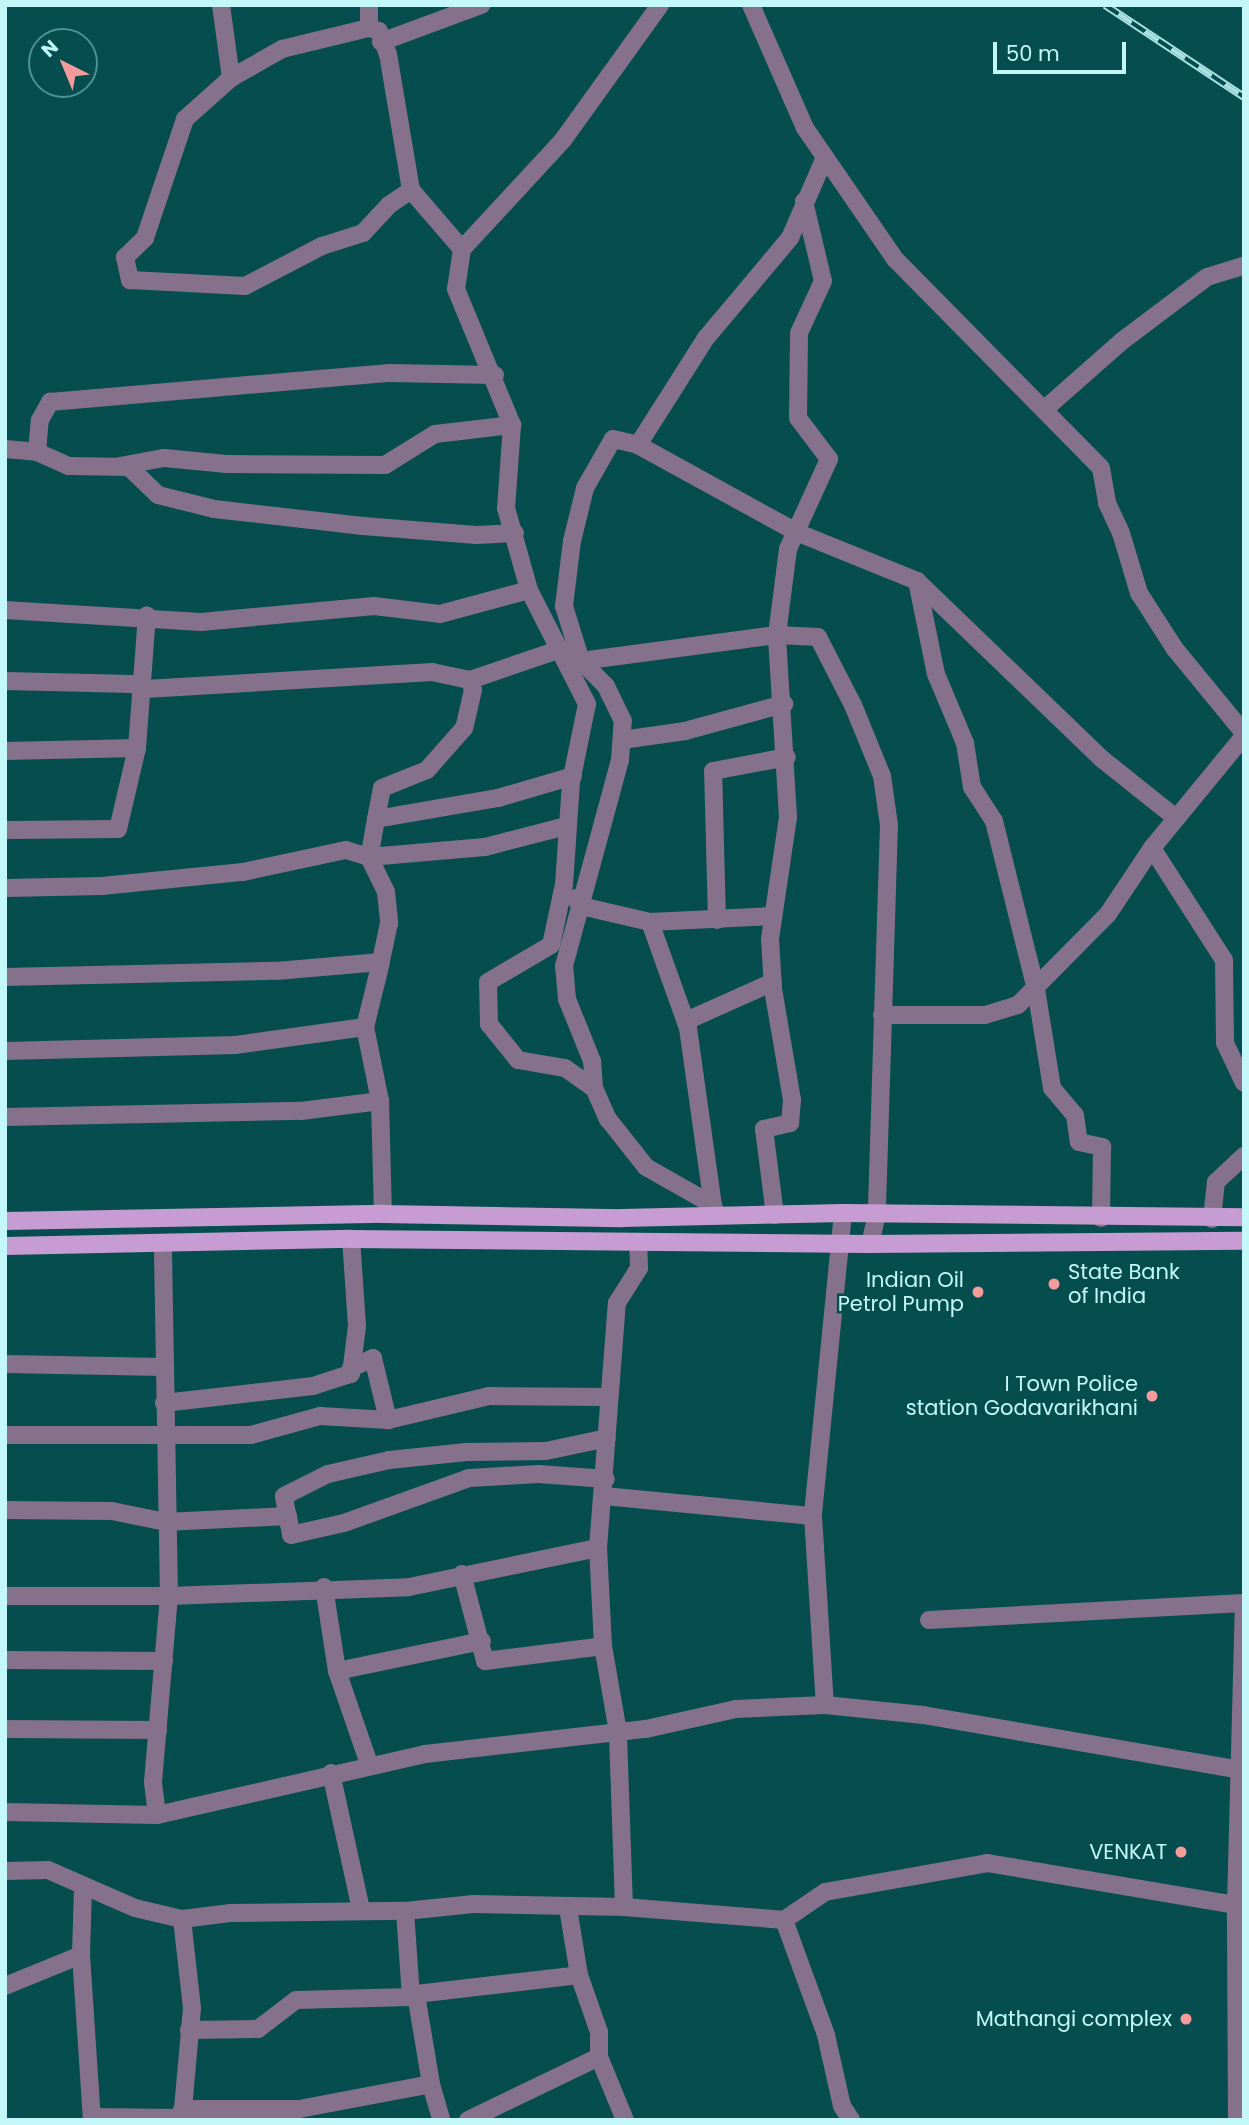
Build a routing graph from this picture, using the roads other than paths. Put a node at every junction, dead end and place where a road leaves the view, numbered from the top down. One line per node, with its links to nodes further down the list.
1 (221, 5): 7 (street)
2 (369, 5): 6 (street)
3 (481, 5): 6 (street)
4 (660, 5): 11 (street)
5 (751, 5): 8 (street)
6 (375, 35): 7 (street); 9 (street)
7 (231, 78): 9 (street)
8 (825, 157): 10 (street); 14 (street)
9 (411, 190): 11 (street)
10 (804, 201): 16 (street); 20 (street)
11 (463, 249): 13 (street)
12 (1244, 266): 14 (street)
13 (495, 375): 15 (street); 18 (street)
14 (1046, 408): 33 (street)
15 (512, 425): 19 (street); 21 (street)
16 (638, 445): 20 (street); 28 (street)
17 (5, 449): 18 (street)
18 (37, 452): 19 (street)
19 (107, 468): 21 (street)
20 (796, 532): 22 (street); 26 (street)
21 (515, 533): 23 (street)
22 (917, 580): 39 (street); 54 (street)
23 (529, 590): 25 (street); 27 (street)
24 (5, 610): 25 (street)
25 (147, 615): 31 (street)
26 (777, 635): 28 (street); 32 (street); 55 (street)
27 (558, 650): 28 (street); 29 (street); 38 (street)
28 (581, 661): 34 (street)
29 (470, 680): 31 (street); 40 (street)
30 (5, 681): 31 (street)
31 (145, 689): 35 (street)
32 (785, 704): 34 (street); 37 (street)
33 (1244, 734): 39 (street)
34 (622, 740): 47 (street)
35 (137, 748): 36 (street); 42 (street)
36 (5, 751)
37 (787, 757): 48 (street); 49 (street)
38 (573, 776): 40 (street); 41 (street)
39 (1176, 818): 43 (street)
40 (376, 819): 44 (street)
41 (566, 826): 44 (street); 45 (street)
42 (5, 830)
43 (1152, 848): 54 (street); 59 (street)
44 (369, 857): 46 (street); 51 (street)
45 (564, 884): 47 (street); 60 (street)
46 (5, 888)
47 (581, 906): 50 (street); 60 (street)
48 (772, 916): 49 (street); 53 (street)
49 (717, 920): 50 (street)
50 (650, 922): 56 (street)
51 (381, 961): 52 (street); 57 (street)
52 (5, 977)
53 (773, 982): 56 (street); 68 (street)
54 (1036, 989): 55 (street); 70 (street)
55 (882, 1015): 66 (street)
56 (685, 1021): 64 (street)
57 (365, 1027): 58 (street); 61 (street)
58 (5, 1051)
59 (1244, 1083)
60 (594, 1088): 64 (street)
61 (380, 1101): 62 (street); 67 (street)
62 (5, 1117)
63 (1244, 1156): 71 (street)
64 (714, 1210): 67 (main road); 68 (main road)
65 (843, 1213): 66 (main road); 68 (main road); 76 (street)
66 (877, 1213): 70 (main road); 79 (street)
67 (383, 1214): 72 (main road)
68 (775, 1215)
69 (1244, 1217): 71 (main road)
70 (1101, 1218): 71 (main road)
71 (1219, 1218): 74 (main road)
72 (5, 1221)
73 (351, 1239): 77 (main road); 78 (main road); 83 (street)
74 (1222, 1241): 75 (main road); 79 (main road)
75 (1244, 1241)
76 (840, 1242): 77 (main road); 79 (main road); 93 (street)
77 (638, 1243): 84 (street)
78 (163, 1244): 80 (main road); 82 (street)
79 (870, 1244)
80 (5, 1246)
81 (5, 1364): 82 (street)
82 (164, 1367): 85 (street)
83 (351, 1368): 85 (street); 86 (street)
84 (607, 1397): 86 (street); 89 (street)
85 (164, 1403): 88 (street)
86 (388, 1420): 88 (street)
87 (5, 1435): 88 (street)
88 (166, 1436): 94 (street)
89 (607, 1438): 90 (street); 92 (street)
90 (605, 1488): 92 (street); 93 (street); 95 (street)
91 (5, 1510): 94 (street)
92 (288, 1516): 94 (street)
93 (813, 1516): 107 (street)
94 (166, 1522): 99 (street)
95 (598, 1548): 96 (street); 103 (street)
96 (462, 1574): 97 (street); 102 (street)
97 (324, 1587): 99 (street); 106 (street)
98 (5, 1596): 99 (street)
99 (169, 1597): 105 (street)
100 (1244, 1604): 101 (street); 112 (street)
101 (929, 1620)
102 (482, 1641): 103 (street); 106 (street)
103 (603, 1646): 110 (street)
104 (5, 1660): 105 (street)
105 (164, 1661): 109 (street)
106 (337, 1671): 111 (street)
107 (825, 1705): 110 (street); 112 (street)
108 (5, 1729): 109 (street)
109 (158, 1730): 115 (street)
110 (618, 1732): 111 (street); 119 (street)
111 (369, 1764): 113 (street)
112 (1240, 1770): 118 (street)
113 (331, 1773): 115 (street); 121 (street)
114 (5, 1812): 115 (street)
115 (157, 1815)
116 (5, 1871): 117 (street)
117 (83, 1887): 123 (street); 125 (street)
118 (1236, 1905): 124 (street); 138 (street)
119 (624, 1907): 120 (street); 124 (street)
120 (568, 1908): 122 (street); 126 (street)
121 (361, 1910): 122 (street); 123 (street)
122 (405, 1911): 128 (street)
123 (181, 1919): 129 (street)
124 (784, 1920): 137 (street)
125 (81, 1955): 127 (street); 133 (street)
126 (579, 1975): 128 (street); 130 (street)
127 (5, 1986)
128 (413, 1996): 129 (street); 131 (street)
129 (189, 2030): 132 (street)
130 (599, 2057): 134 (street); 136 (street)
131 (431, 2084): 132 (street); 135 (street)
132 (183, 2109): 133 (street)
133 (92, 2118)
134 (473, 2119)
135 (441, 2120)
136 (625, 2120)
137 (851, 2120)
138 (1237, 2120)

